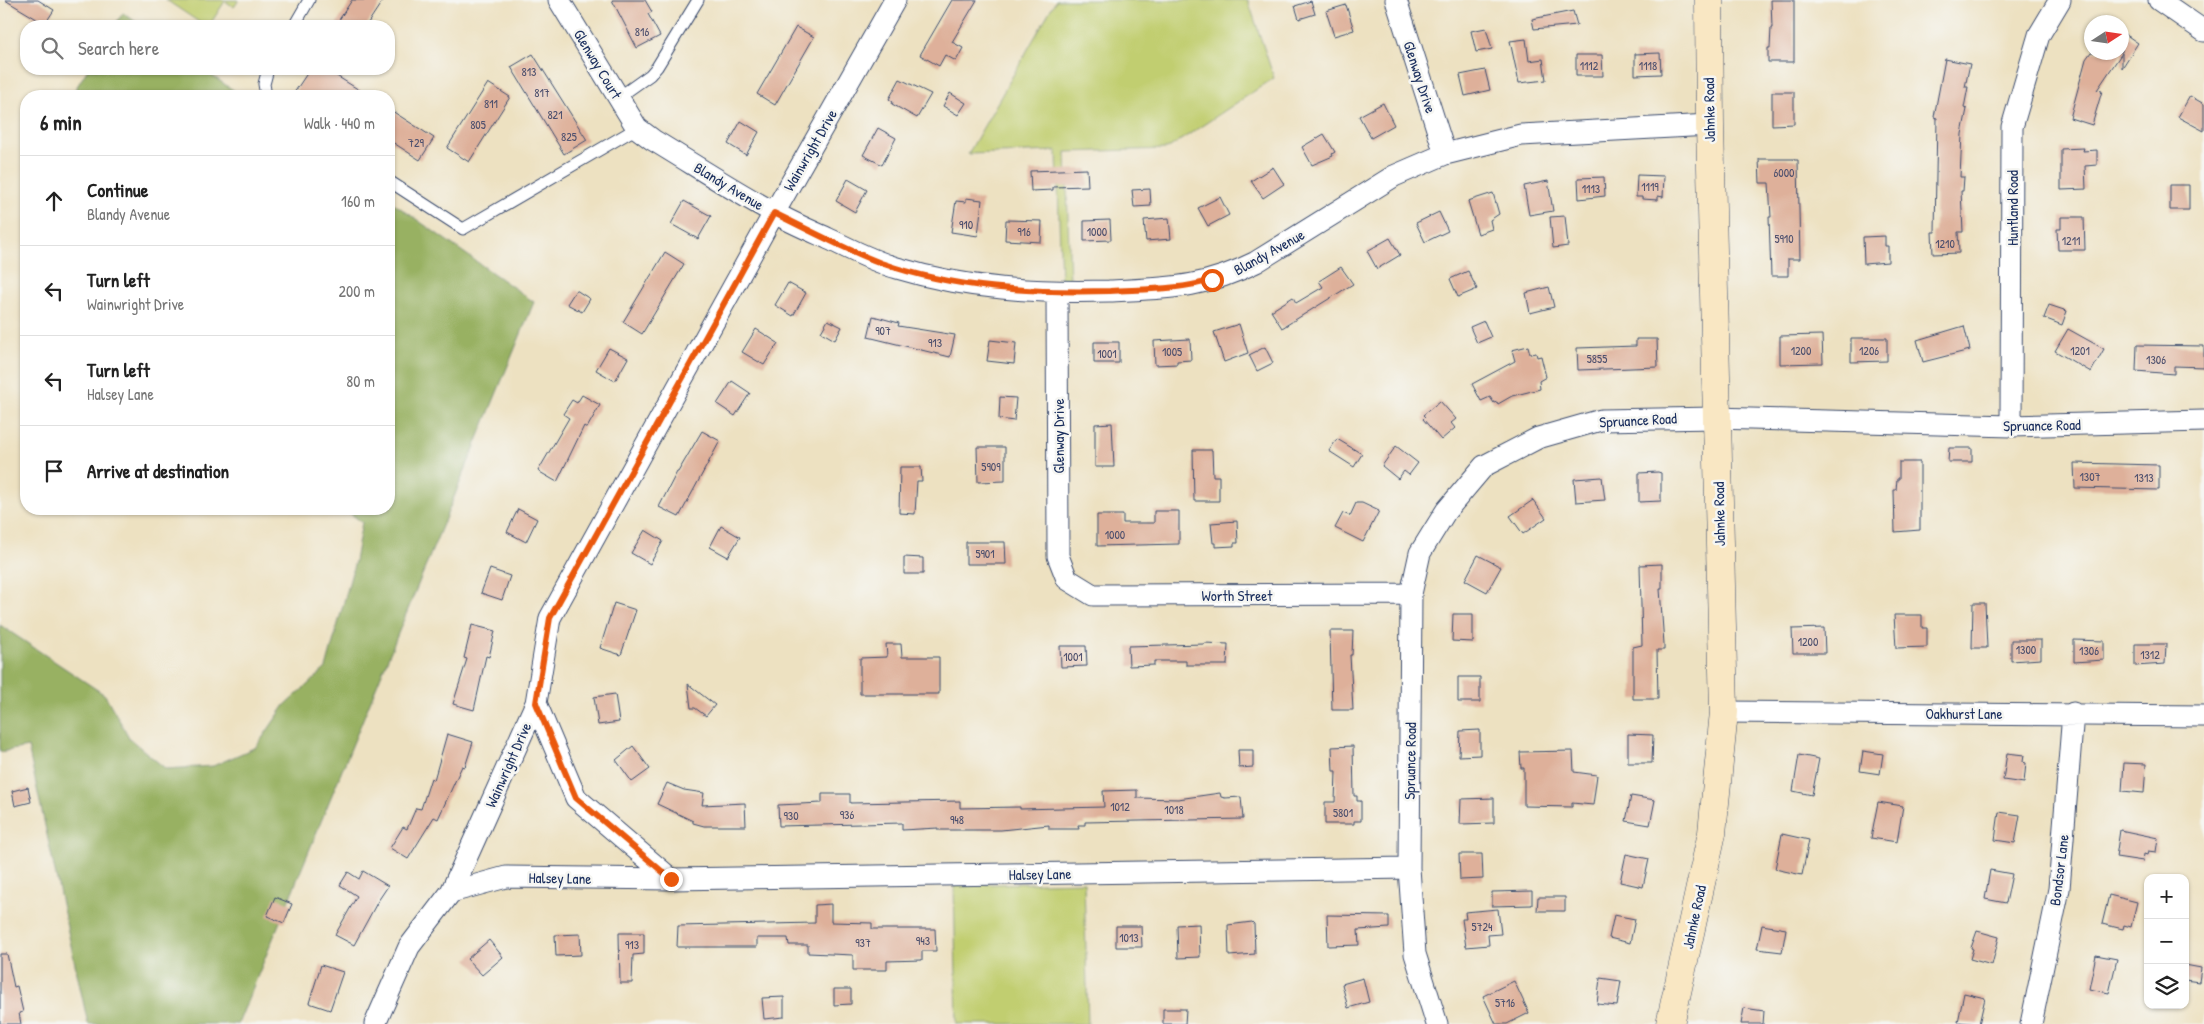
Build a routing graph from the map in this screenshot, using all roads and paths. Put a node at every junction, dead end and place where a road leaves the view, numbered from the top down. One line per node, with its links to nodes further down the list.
1 (309, 0): 9 (lane)
2 (559, 0): 13 (street, Glenway Court)
3 (698, 0): 13 (lane)
4 (895, 0): 18 (street, Wainwright Drive)
5 (1396, 0): 16 (street, Glenway Drive)
6 (1709, 0): 14 (main road, Jahnke Road)
7 (2060, 0): 22 (street, Huntland Road)
8 (2159, 0): 10 (street)
9 (297, 20)
10 (2204, 31)
11 (266, 75): 12 (lane)
12 (265, 90)
13 (619, 97): 15 (street, Glenway Court)
14 (1710, 125): 16 (street, Blandy Avenue); 20 (main road, Jahnke Road)
15 (637, 128): 17 (lane); 18 (street, Blandy Avenue)
16 (1445, 154): 19 (street, Blandy Avenue)
17 (395, 186)
18 (774, 213): 19 (street, Blandy Avenue); 25 (street, Wainwright Drive)
19 (1057, 292): 23 (street, Glenway Drive)
20 (1716, 418): 22 (street, Spruance Road); 24 (street, Spruance Road); 26 (main road, Jahnke Road)
21 (2204, 421): 22 (street, Spruance Road)
22 (2011, 426)
23 (1067, 579): 24 (street, Worth Street)
24 (1411, 594): 29 (street, Spruance Road)
25 (536, 703): 30 (street); 31 (street, Wainwright Drive)
26 (1724, 712): 27 (street, Oakhurst Lane); 34 (main road, Jahnke Road)
27 (2074, 714): 28 (street, Oakhurst Lane); 35 (street, Bondsor Lane)
28 (2204, 716)
29 (1409, 868): 30 (street, Halsey Lane); 33 (street, Spruance Road)
30 (671, 879): 31 (street, Halsey Lane)
31 (451, 892): 32 (street, Wainwright Drive)
32 (375, 1024)
33 (1437, 1024)
34 (1670, 1024)
35 (2031, 1024)

